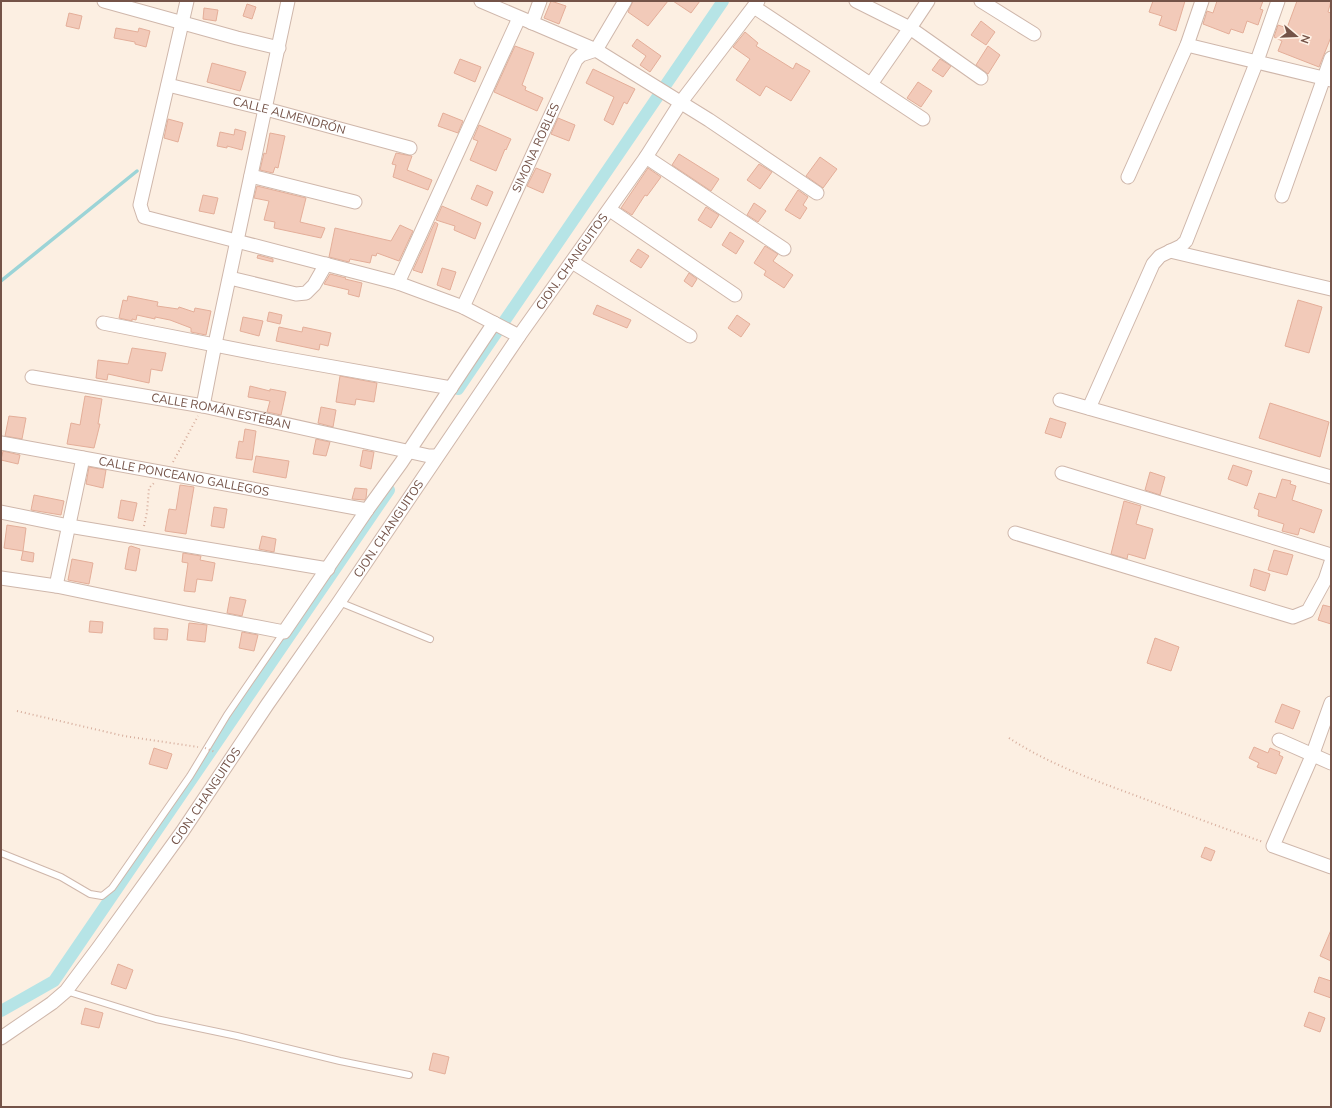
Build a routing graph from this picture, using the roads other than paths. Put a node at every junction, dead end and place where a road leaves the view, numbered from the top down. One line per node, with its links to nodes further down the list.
1 (104, 1): 14 (street)
2 (187, 1): 14 (street)
3 (288, 1): 19 (street)
4 (480, 1): 13 (street)
5 (540, 1): 15 (street)
6 (625, 1): 20 (street)
7 (856, 1): 16 (street)
8 (928, 1): 16 (street)
9 (981, 1): 17 (street)
10 (1202, 1): 18 (street)
11 (1278, 1): 22 (street)
12 (756, 4): 25 (street); 27 (street, CJON. CHANGUITOS)
13 (519, 18): 15 (street); 44 (street)
14 (182, 22): 19 (street); 26 (street)
15 (532, 22): 20 (street)
16 (910, 28): 23 (street); 25 (street)
17 (1034, 34)
18 (1187, 45): 22 (street); 33 (street)
19 (279, 48): 28 (street)
20 (596, 50): 27 (street); 47 (street, SIMONA ROBLES)
21 (1331, 58): 24 (street)
22 (1257, 61): 24 (street); 40 (street)
23 (981, 78)
24 (1327, 79): 35 (street)
25 (871, 84): 29 (street)
26 (168, 85): 28 (street, CALLE ALMENDRÓN); 38 (street)
27 (676, 99): 31 (street, CJON. CHANGUITOS); 34 (street)
28 (266, 109): 30 (street, CALLE ALMENDRÓN); 32 (street)
29 (923, 119)
30 (410, 148)
31 (646, 157): 37 (street, CJON. CHANGUITOS); 39 (street)
32 (252, 176): 36 (street); 38 (street)
33 (1128, 177)
34 (817, 194)
35 (1282, 196)
36 (355, 202)
37 (610, 210): 41 (street, CJON. CHANGUITOS); 46 (street)
38 (238, 241): 42 (street); 43 (street)
39 (784, 249)
40 (1170, 251): 45 (street); 57 (street)
41 (572, 262): 50 (street, CJON. CHANGUITOS); 51 (street)
42 (326, 264): 43 (street); 44 (street)
43 (230, 278): 52 (street)
44 (398, 283): 47 (street)
45 (1331, 289)
46 (735, 295)
47 (463, 307): 49 (street)
48 (103, 323): 52 (street)
49 (497, 324): 50 (street); 54 (street)
50 (515, 334): 60 (street, CJON. CHANGUITOS)
51 (690, 336)
52 (215, 344): 54 (street); 56 (street)
53 (32, 377): 56 (street, CALLE ROMÁN ESTÉBAN)
54 (451, 388): 59 (street)
55 (1060, 400): 57 (street)
56 (203, 406): 59 (street, CALLE ROMÁN ESTÉBAN)
57 (1089, 408): 63 (street)
58 (1, 443): 61 (street, CALLE PONCEANO GALLEGOS)
59 (411, 452): 60 (street, CALLE ROMÁN ESTÉBAN); 64 (street)
60 (433, 456): 74 (street, CJON. CHANGUITOS)
61 (83, 458): 64 (street, CALLE PONCEANO GALLEGOS); 66 (street)
62 (1062, 473): 68 (street)
63 (1331, 477)
64 (367, 510): 70 (street)
65 (1, 512): 66 (street)
66 (69, 526): 70 (street); 73 (street)
67 (1015, 533): 72 (street)
68 (1331, 556)
69 (1331, 562): 72 (street)
70 (328, 569): 75 (street)
71 (1, 578): 73 (street)
72 (1328, 581)
73 (56, 586): 75 (street)
74 (340, 602): 76 (lane); 83 (street, CJON. CHANGUITOS)
75 (284, 632): 81 (lane)
76 (430, 639)
77 (1331, 703): 79 (street)
78 (1279, 740): 79 (street)
79 (1312, 756): 80 (street); 82 (street)
80 (1331, 763)
81 (1, 854)
82 (1331, 867)
83 (66, 991): 84 (street, CJON. CHANGUITOS); 85 (lane)
84 (1, 1038)
85 (409, 1075)

